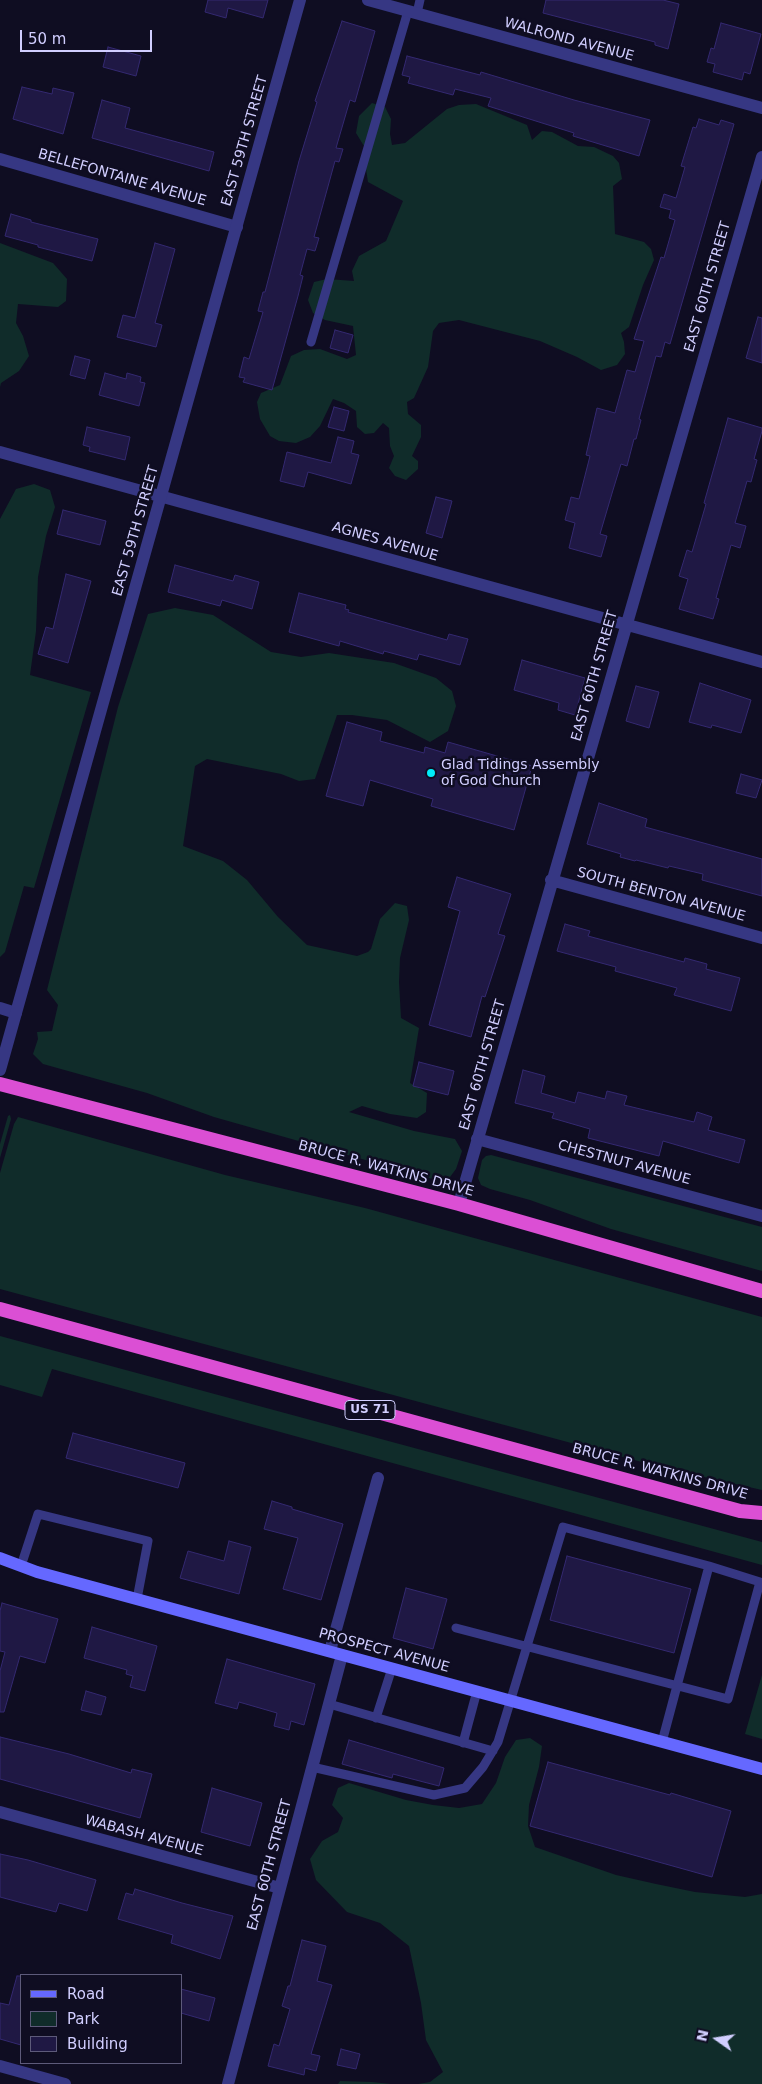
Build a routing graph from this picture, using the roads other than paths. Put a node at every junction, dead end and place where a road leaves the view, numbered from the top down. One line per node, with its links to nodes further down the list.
1 (300, 0): 8 (street, EAST 59TH STREET)
2 (368, 0): 4 (street, WALROND AVENUE)
3 (420, 0): 4 (lane)
4 (413, 12): 5 (street, WALROND AVENUE); 9 (lane)
5 (762, 108)
6 (762, 157): 12 (street, EAST 60TH STREET)
7 (0, 159): 8 (street, BELLEFONTAINE AVENUE)
8 (236, 227): 11 (street, EAST 59TH STREET)
9 (311, 342)
10 (0, 452): 11 (street, AGNES AVENUE)
11 (161, 495): 12 (street, AGNES AVENUE); 17 (street, EAST 59TH STREET)
12 (626, 624): 13 (street, AGNES AVENUE); 14 (street, EAST 60TH STREET)
13 (762, 662)
14 (551, 880): 15 (street, SOUTH BENTON AVENUE); 20 (street, EAST 60TH STREET)
15 (762, 938)
16 (0, 1008): 17 (street)
17 (16, 1013): 18 (street, EAST 59TH STREET)
18 (0, 1070)
19 (0, 1084): 21 (highway, BRUCE R. WATKINS DRIVE)
20 (477, 1139): 21 (street, EAST 60TH STREET); 22 (street, CHESTNUT AVENUE)
21 (459, 1204): 23 (highway, BRUCE R. WATKINS DRIVE)
22 (762, 1216)
23 (762, 1292)
24 (0, 1309): 26 (highway, BRUCE R. WATKINS DRIVE / US 71)
25 (378, 1478): 35 (street, EAST 60TH STREET)
26 (740, 1511): 27 (highway, BRUCE R. WATKINS DRIVE / US 71); 28 (highway)
27 (762, 1513)
28 (762, 1517)
29 (0, 1558): 30 (main road, PROSPECT AVENUE)
30 (21, 1566): 32 (main road, PROSPECT AVENUE); 32 (lane)
31 (708, 1566): 34 (lane); 37 (lane); 37 (lane)
32 (137, 1599): 35 (main road, PROSPECT AVENUE)
33 (456, 1628): 34 (lane)
34 (528, 1646): 37 (lane); 39 (lane)
35 (336, 1653): 36 (main road, PROSPECT AVENUE); 40 (street, EAST 60TH STREET)
36 (392, 1668): 38 (main road, PROSPECT AVENUE); 41 (lane)
37 (677, 1686): 42 (lane)
38 (477, 1691): 39 (main road, PROSPECT AVENUE); 43 (lane)
39 (512, 1701): 42 (main road, PROSPECT AVENUE); 44 (lane)
40 (329, 1704): 41 (lane); 45 (street, EAST 60TH STREET)
41 (376, 1718): 43 (lane)
42 (662, 1742): 46 (main road, PROSPECT AVENUE)
43 (463, 1743): 44 (lane)
44 (493, 1751): 45 (lane)
45 (312, 1767): 48 (street, EAST 60TH STREET)
46 (762, 1769)
47 (0, 1812): 48 (street, WABASH AVENUE)
48 (280, 1888): 51 (street, EAST 60TH STREET)
49 (0, 2066): 50 (street)
50 (65, 2084)
51 (228, 2084)

